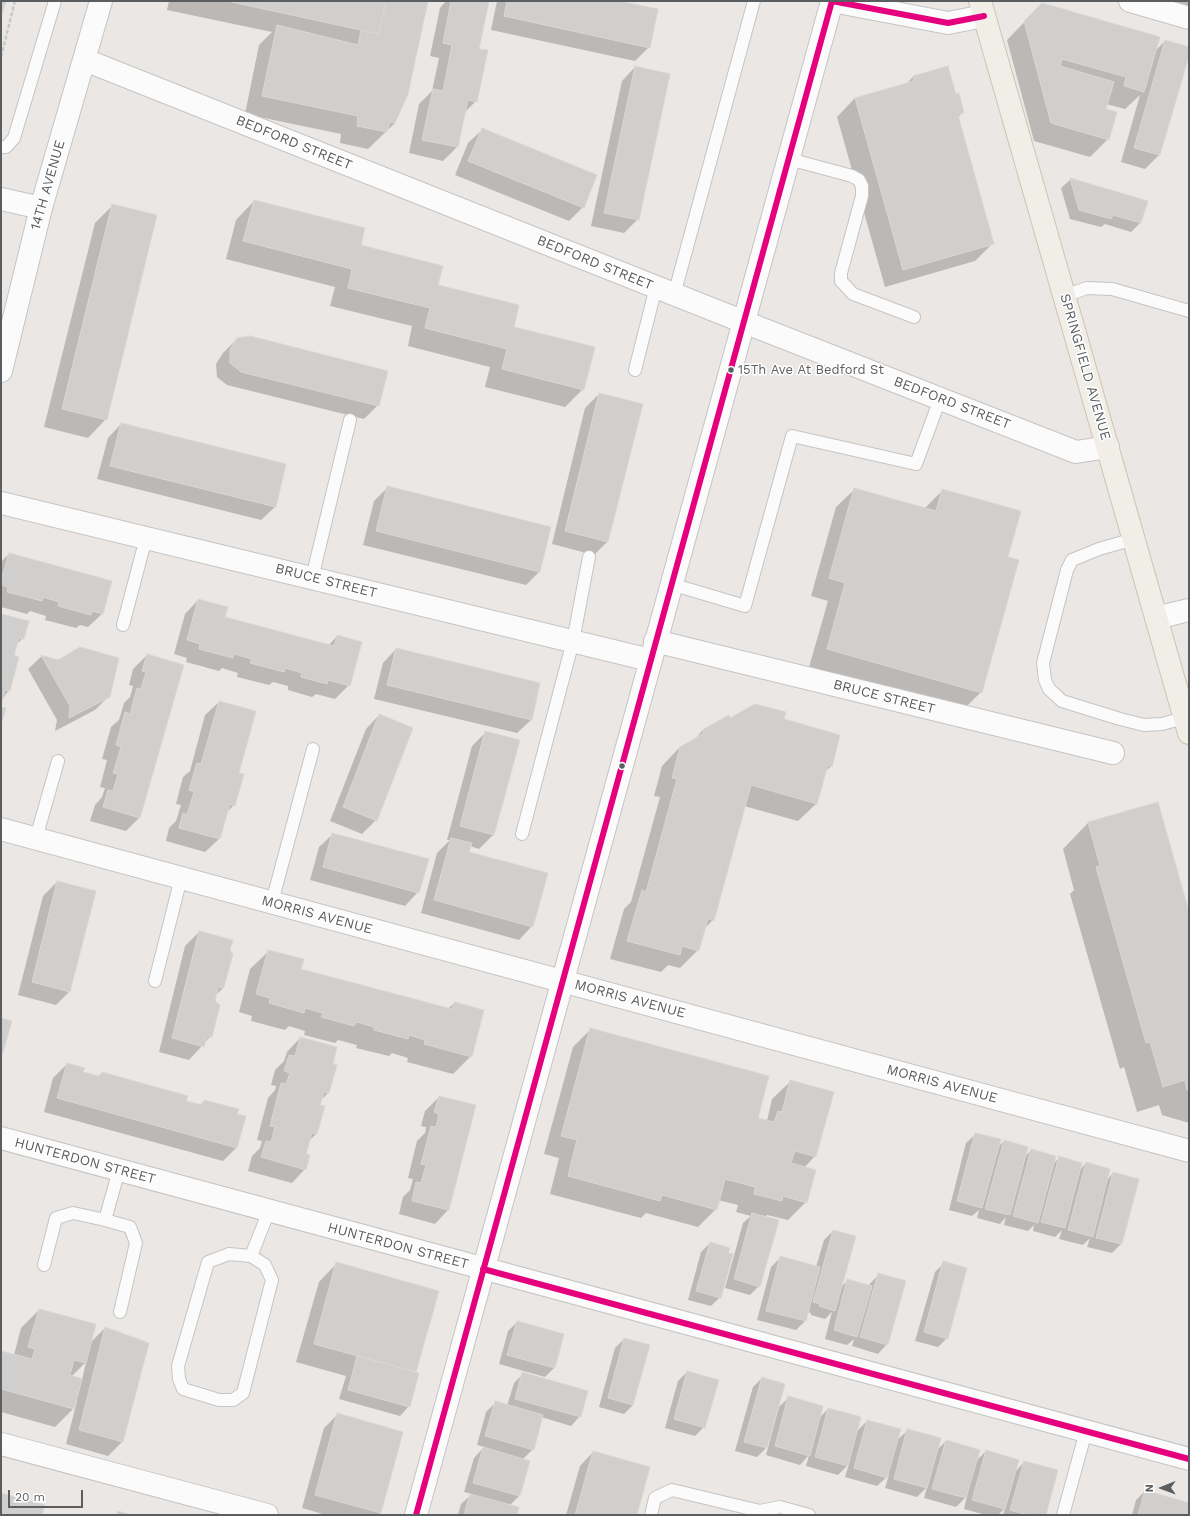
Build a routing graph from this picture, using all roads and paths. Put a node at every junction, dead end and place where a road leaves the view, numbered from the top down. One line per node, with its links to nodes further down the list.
1 (16, 1): 9 (path)
2 (55, 1): 11 (lane)
3 (101, 1): 10 (street, 14TH AVENUE)
4 (754, 1): 15 (lane)
5 (832, 1): 7 (street); 12 (street)
6 (1130, 1): 8 (street)
7 (982, 8): 16 (main road, SPRINGFIELD AVENUE)
8 (1189, 18)
9 (1, 56)
10 (85, 60): 14 (street, 14TH AVENUE); 15 (street, BEDFORD STREET)
11 (1, 147)
12 (789, 159): 18 (lane); 19 (street)
13 (1, 199): 14 (street)
14 (40, 208): 21 (street, 14TH AVENUE)
15 (665, 291): 19 (street, BEDFORD STREET); 20 (lane)
16 (1064, 296): 17 (lane); 24 (main road, SPRINGFIELD AVENUE)
17 (1189, 311)
18 (914, 317)
19 (744, 322): 22 (street, BEDFORD STREET); 30 (street)
20 (634, 370)
21 (1, 371)
22 (940, 399): 24 (street, BEDFORD STREET); 30 (lane)
23 (350, 420): 29 (lane)
24 (1108, 447): 27 (main road, SPRINGFIELD AVENUE)
25 (1, 503): 26 (street, BRUCE STREET)
26 (146, 538): 29 (street, BRUCE STREET); 33 (lane)
27 (1134, 539): 32 (main road, SPRINGFIELD AVENUE); 36 (lane)
28 (589, 557): 34 (lane)
29 (312, 578): 34 (street, BRUCE STREET)
30 (671, 584): 35 (street)
31 (1189, 610): 32 (street)
32 (1156, 618): 36 (main road, SPRINGFIELD AVENUE)
33 (123, 625)
34 (573, 641): 35 (street, BRUCE STREET); 41 (lane)
35 (653, 650): 38 (street, BRUCE STREET); 46 (street)
36 (1187, 725)
37 (312, 748): 44 (lane)
38 (1113, 753)
39 (58, 761): 42 (lane)
40 (1, 829): 42 (street, MORRIS AVENUE)
41 (522, 834)
42 (36, 838): 43 (street, MORRIS AVENUE)
43 (181, 878): 44 (street, MORRIS AVENUE); 45 (lane)
44 (272, 902): 46 (street, MORRIS AVENUE)
45 (155, 981)
46 (563, 981): 48 (street, MORRIS AVENUE); 54 (street)
47 (1, 1138): 49 (street, HUNTERDON STREET)
48 (1189, 1151)
49 (119, 1170): 50 (street, HUNTERDON STREET); 51 (lane)
50 (269, 1211): 52 (lane); 54 (street, HUNTERDON STREET)
51 (105, 1220): 53 (lane); 55 (lane)
52 (251, 1256): 52 (lane)
53 (44, 1265)
54 (483, 1269): 56 (street, HUNTERDON STREET); 60 (street)
55 (120, 1312)
56 (1086, 1431): 58 (street, HUNTERDON STREET); 63 (lane)
57 (1, 1444): 59 (street)
58 (1189, 1459)
59 (267, 1515)
60 (416, 1515)
61 (651, 1515): 62 (lane)
62 (809, 1515)
63 (1063, 1515)

